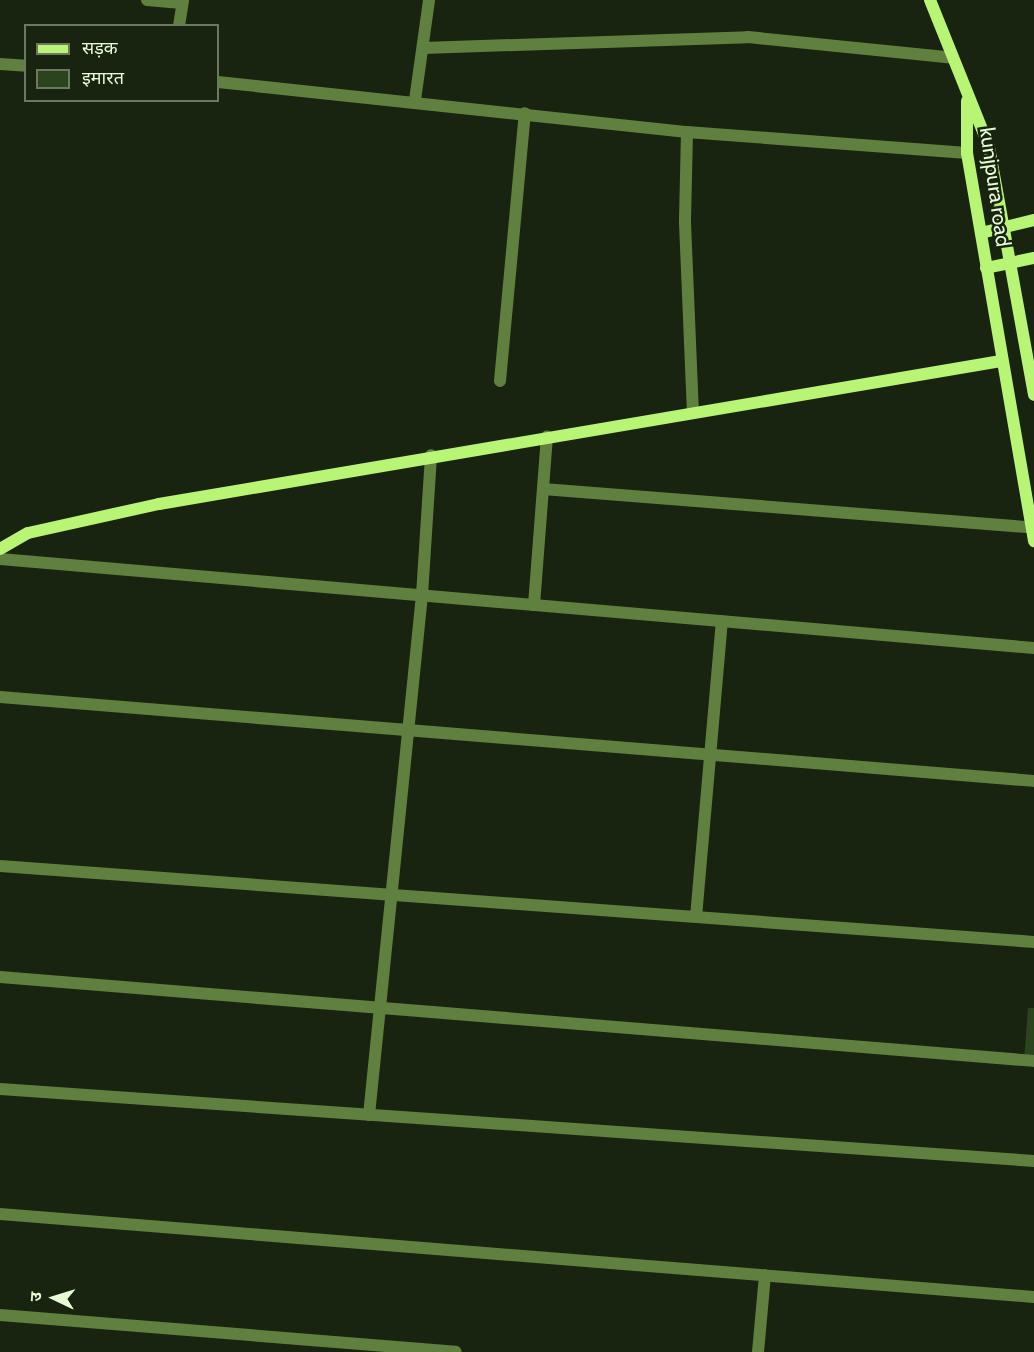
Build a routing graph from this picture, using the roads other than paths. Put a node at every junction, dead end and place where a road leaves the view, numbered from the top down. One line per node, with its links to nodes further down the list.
1 (147, 0): 4 (street)
2 (429, 0): 6 (street)
3 (930, 0): 7 (street)
4 (182, 2): 5 (street)
5 (179, 24)
6 (423, 48): 7 (street); 11 (street)
7 (953, 58): 12 (street)
8 (0, 64): 9 (street)
9 (24, 66)
10 (219, 82): 11 (street)
11 (415, 100): 13 (street)
12 (967, 101): 15 (street, kunjpura road); 17 (street, kunjpura road)
13 (525, 113): 14 (street); 24 (street)
14 (687, 132): 15 (street); 26 (street)
15 (967, 153): 18 (street, kunjpura road)
16 (1034, 220): 17 (street)
17 (1006, 225): 18 (street); 20 (street, kunjpura road)
18 (981, 233): 21 (street, kunjpura road)
19 (1034, 258): 20 (street)
20 (1012, 263): 21 (street); 23 (street, kunjpura road)
21 (986, 268): 22 (street, kunjpura road)
22 (1001, 361): 26 (street); 30 (street, kunjpura road)
23 (1031, 366): 25 (street, kunjpura road)
24 (500, 381)
25 (1034, 395)
26 (693, 412): 27 (street)
27 (547, 436): 28 (street); 29 (street)
28 (431, 455): 32 (street); 34 (street)
29 (543, 489): 30 (street); 35 (street)
30 (1031, 527): 31 (street, kunjpura road)
31 (1034, 541)
32 (0, 549)
33 (0, 559): 34 (street)
34 (422, 595): 35 (street); 39 (street)
35 (534, 605): 36 (street)
36 (722, 621): 37 (street); 40 (street)
37 (1034, 648)
38 (0, 697): 39 (street)
39 (409, 729): 40 (street); 43 (street)
40 (710, 754): 41 (street); 44 (street)
41 (1034, 781)
42 (0, 866): 43 (street)
43 (390, 895): 44 (street); 47 (street)
44 (696, 917): 45 (street)
45 (1034, 942)
46 (0, 977): 47 (street)
47 (381, 1010): 48 (street); 50 (street)
48 (1034, 1061)
49 (0, 1089): 50 (street)
50 (369, 1115): 51 (street)
51 (1034, 1161)
52 (0, 1214): 53 (street)
53 (765, 1275): 54 (street); 58 (street)
54 (1034, 1297)
55 (0, 1316): 56 (street)
56 (402, 1350): 57 (street)
57 (456, 1352)
58 (758, 1352)

